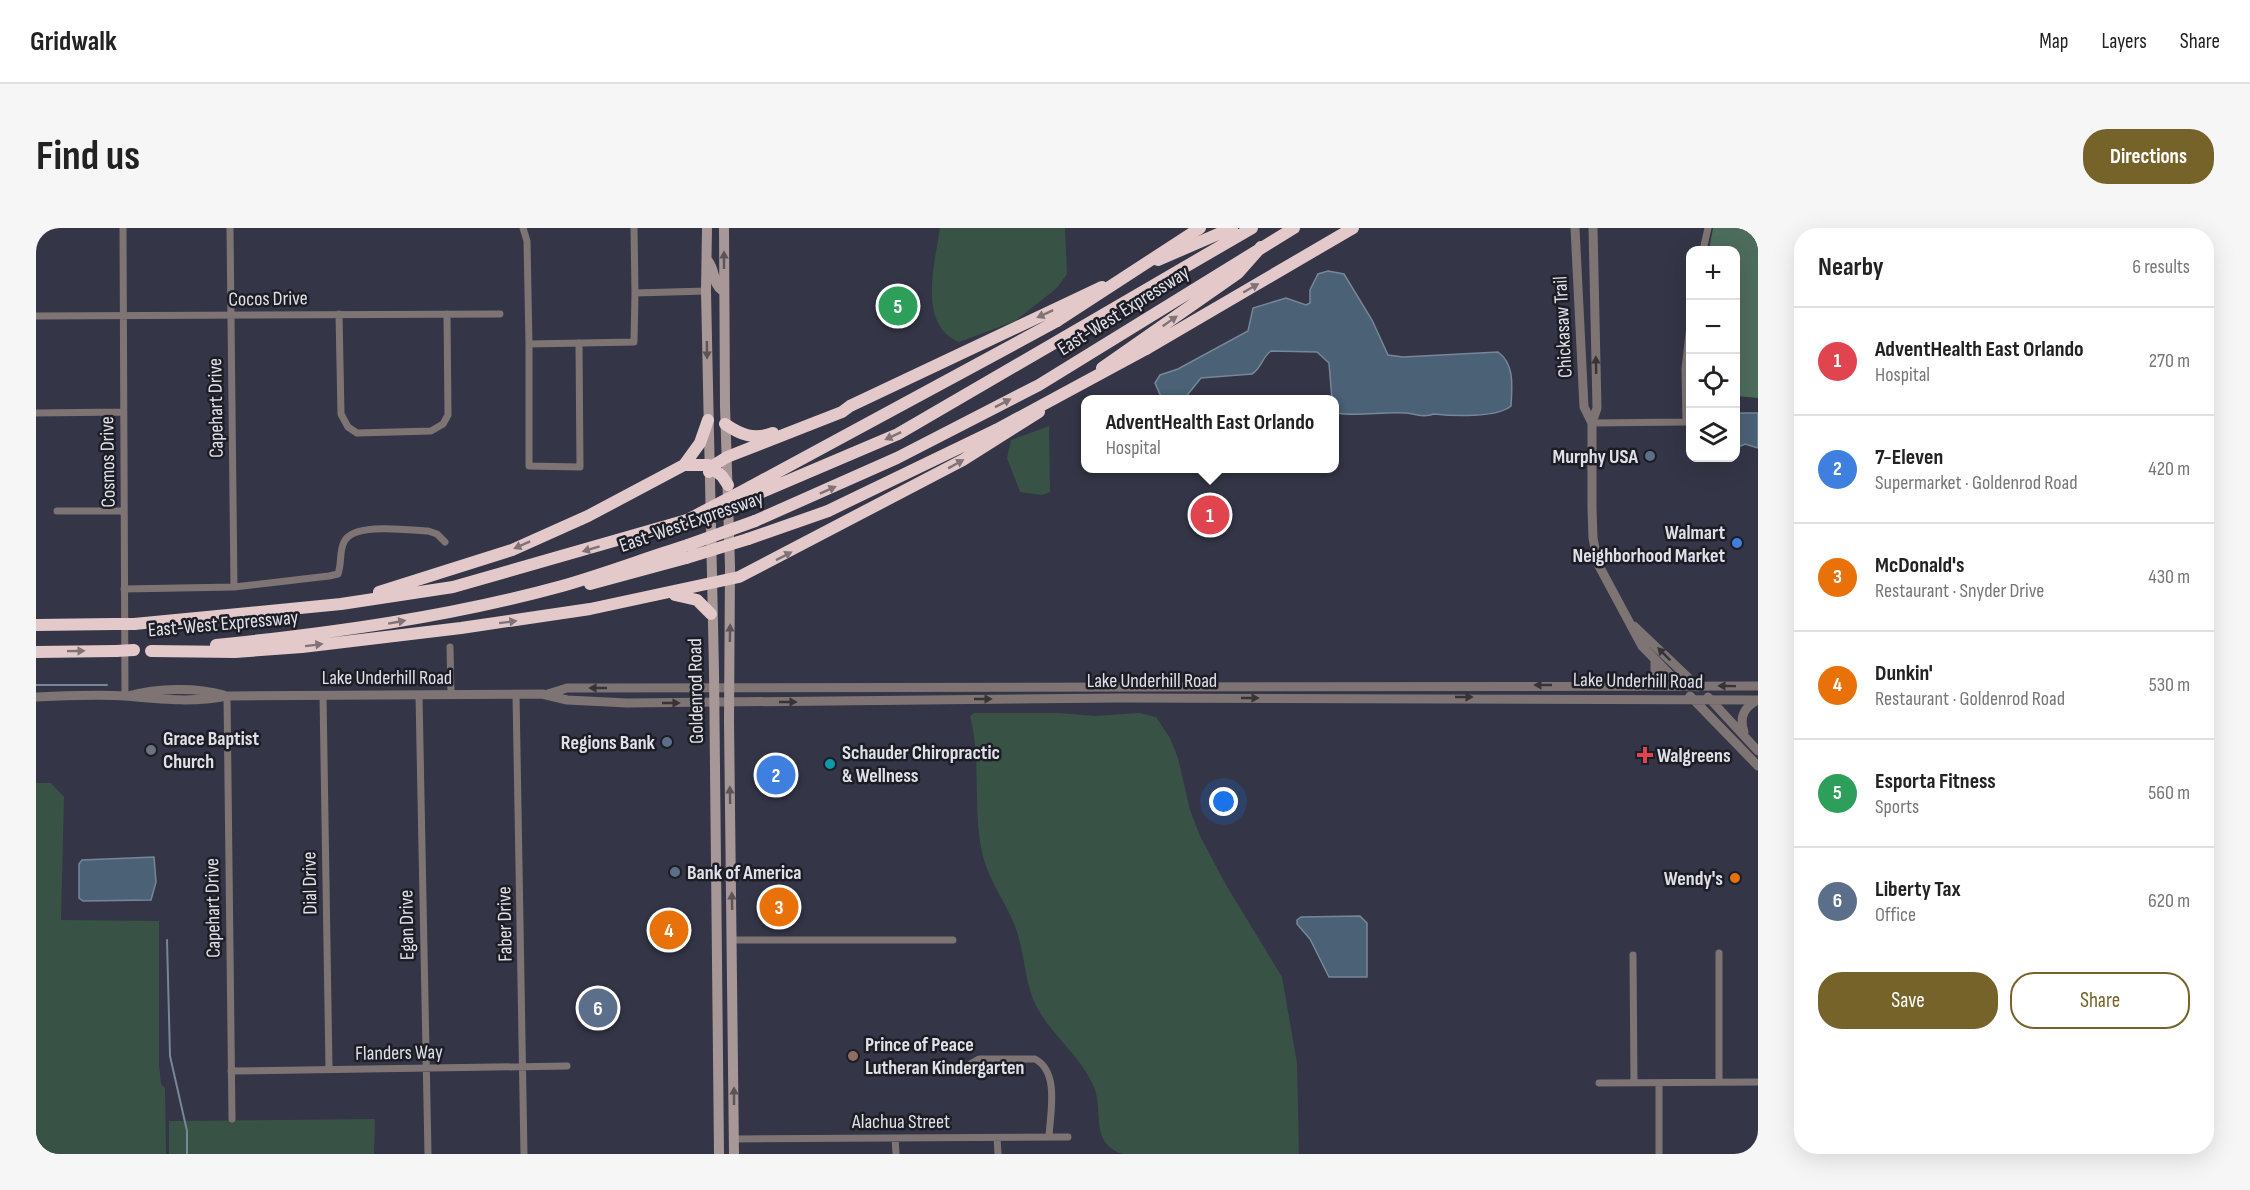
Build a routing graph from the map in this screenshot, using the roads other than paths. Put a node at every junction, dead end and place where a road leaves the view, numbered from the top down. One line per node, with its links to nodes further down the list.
1 (123, 228): 25 (street, Cosmos Drive)
2 (230, 228): 26 (street, Capehart Drive)
3 (523, 228): 29 (street)
4 (634, 228): 20 (street)
5 (707, 228): 17 (main road, Goldenrod Road)
6 (724, 228): 19 (main road, Goldenrod Road, one-way to 6)
7 (1200, 228): 41 (highway, bridge)
8 (1232, 228): 31 (highway, one-way to 31)
9 (1252, 228): 41 (highway, East-West Expressway, one-way to 41)
10 (1294, 228): 16 (highway, East-West Expressway)
11 (1353, 228): 47 (highway, one-way to 11, bridge)
12 (1575, 228): 35 (street, Chickasaw Trail)
13 (1593, 228): 35 (street, Chickasaw Trail, one-way to 13)
14 (1708, 228): 15 (street)
15 (1704, 246)
16 (1261, 247): 45 (highway, one-way to 16); 47 (highway, East-West Expressway, one-way to 16, bridge)
17 (707, 260): 18 (main road, Goldenrod Road); 19 (main road)
18 (706, 291): 20 (street); 27 (main road); 34 (main road, Goldenrod Road, one-way to 34)
19 (723, 291): 27 (main road, Goldenrod Road)
20 (635, 293): 28 (street)
21 (339, 314): 22 (street, Cocos Drive); 22 (street); 26 (street, Cocos Drive)
22 (447, 314): 23 (street, Cocos Drive)
23 (500, 314)
24 (36, 316): 25 (street, Cocos Drive)
25 (123, 316): 26 (street, Cocos Drive); 32 (street, Cosmos Drive)
26 (231, 316): 48 (street, Capehart Drive)
27 (724, 318): 36 (main road, Goldenrod Road)
28 (579, 343): 29 (street); 29 (street)
29 (529, 344)
30 (1687, 354): 35 (street)
31 (850, 406): 36 (highway); 37 (highway)
32 (122, 412): 33 (street); 43 (street, Cosmos Drive)
33 (36, 413)
34 (708, 420): 38 (highway); 39 (main road, Goldenrod Road)
35 (1592, 423): 53 (street, Chickasaw Trail)
36 (725, 424): 37 (main road, Goldenrod Road)
37 (727, 457): 39 (highway); 40 (main road, Goldenrod Road)
38 (684, 465): 39 (highway); 51 (highway, one-way to 51)
39 (709, 468): 40 (highway); 46 (main road, Goldenrod Road)
40 (728, 485): 45 (main road, Goldenrod Road)
41 (750, 492): 51 (highway, East-West Expressway, one-way to 51, bridge)
42 (57, 511): 43 (street)
43 (124, 511): 49 (street, Cosmos Drive)
44 (445, 542): 48 (street)
45 (731, 579): 46 (highway); 68 (main road, Goldenrod Road, one-way to 45)
46 (711, 583): 50 (highway); 52 (main road, Goldenrod Road)
47 (562, 585): 56 (highway, East-West Expressway, one-way to 47)
48 (234, 587): 49 (street)
49 (124, 589): 73 (street, Cosmos Drive)
50 (665, 594): 52 (highway); 56 (highway, one-way to 50)
51 (340, 604): 54 (highway, East-West Expressway, bridge)
52 (711, 614): 67 (main road, Goldenrod Road)
53 (1630, 623): 58 (street, Chickasaw Trail); 65 (street, Chickasaw Trail, one-way to 53)
54 (36, 625)
55 (450, 647): 72 (street)
56 (151, 651): 57 (highway, East-West Expressway, one-way to 56, bridge)
57 (36, 652)
58 (1655, 660): 60 (street); 64 (street, Chickasaw Trail)
59 (1432, 685): 60 (street, Lake Underhill Road, one-way to 59); 63 (street, Lake Underhill Road); 79 (street)
60 (1644, 685): 64 (street, Lake Underhill Road)
61 (1100, 686): 62 (street, Lake Underhill Road); 68 (street, Lake Underhill Road); 77 (street)
62 (1110, 686): 63 (street, Lake Underhill Road); 77 (street)
63 (1333, 686): 78 (street)
64 (1680, 686): 65 (street, Lake Underhill Road); 80 (street, Chickasaw Trail)
65 (1696, 686): 66 (street, Lake Underhill Road, one-way to 65); 81 (street, Chickasaw Trail)
66 (1758, 686)
67 (714, 687): 68 (street, Lake Underhill Road); 70 (street, Lake Underhill Road, one-way to 70); 83 (main road, Goldenrod Road)
68 (729, 687): 84 (main road, Goldenrod Road)
69 (516, 694): 70 (street, Lake Underhill Road); 72 (street, Lake Underhill Road); 96 (street, Faber Drive)
70 (548, 694): 83 (street, Lake Underhill Road, one-way to 83)
71 (419, 695): 72 (street, Lake Underhill Road); 75 (street, Lake Underhill Road); 97 (street, Egan Drive)
72 (451, 695)
73 (125, 696): 74 (street, Lake Underhill Road); 76 (street, Lake Underhill Road)
74 (227, 696): 75 (street, Lake Underhill Road); 100 (street, Capehart Drive)
75 (323, 696): 98 (street, Dial Drive)
76 (36, 697)
77 (1105, 698): 78 (street, Lake Underhill Road, one-way to 78); 84 (street, Lake Underhill Road, one-way to 77)
78 (1304, 698): 79 (street, Lake Underhill Road)
79 (1405, 698): 80 (street, Lake Underhill Road, one-way to 80)
80 (1692, 699): 81 (street, Lake Underhill Road); 87 (street, Chickasaw Trail)
81 (1709, 699): 82 (street, Lake Underhill Road); 85 (street, Chickasaw Trail)
82 (1758, 700): 85 (street)
83 (714, 703): 84 (street, Lake Underhill Road); 88 (main road, Goldenrod Road)
84 (729, 703): 89 (main road, Goldenrod Road, one-way to 84)
85 (1744, 734): 86 (street, Chickasaw Trail)
86 (1758, 752)
87 (1758, 766)
88 (716, 899): 89 (main road); 93 (main road, Goldenrod Road)
89 (733, 940): 90 (street); 94 (main road, Goldenrod Road)
90 (953, 940)
91 (1719, 954): 101 (street)
92 (1634, 955): 104 (street)
93 (717, 961): 94 (main road); 106 (main road, Goldenrod Road)
94 (732, 1015): 112 (main road, Goldenrod Road, one-way to 94)
95 (567, 1066): 96 (street, Flanders Way)
96 (523, 1067): 97 (street, Flanders Way); 115 (street, Faber Drive)
97 (424, 1068): 98 (street, Flanders Way); 114 (street, Egan Drive)
98 (329, 1069): 100 (street, Flanders Way)
99 (960, 1070): 108 (street)
100 (231, 1071): 107 (street, Capehart Drive)
101 (1719, 1082): 102 (street); 105 (street)
102 (1758, 1082)
103 (1599, 1083): 104 (street)
104 (1634, 1083): 105 (street)
105 (1659, 1083): 119 (street)
106 (718, 1095): 112 (main road); 113 (main road, Goldenrod Road)
107 (232, 1119)
108 (1050, 1137): 109 (street, Alachua Street); 111 (street, Alachua Street)
109 (1068, 1137)
110 (896, 1138): 111 (street, Alachua Street); 112 (street, Alachua Street); 117 (street)
111 (997, 1138): 118 (street)
112 (734, 1139): 116 (main road, Goldenrod Road)
113 (721, 1152)
114 (428, 1154)
115 (524, 1154)
116 (734, 1154)
117 (896, 1154)
118 (998, 1154)
119 (1659, 1154)

